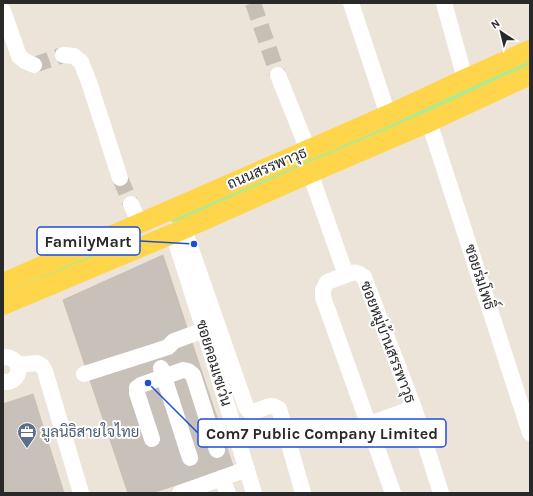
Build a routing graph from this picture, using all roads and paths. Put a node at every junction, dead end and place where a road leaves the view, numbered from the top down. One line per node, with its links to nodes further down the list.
1 (352, 3): 10 (street)
2 (444, 3): 9 (street)
3 (3, 11): 6 (street)
4 (530, 50): 9 (main road, ถนนสรรพาวุธ)
5 (63, 55): 14 (street)
6 (34, 65)
7 (278, 74): 12 (street)
8 (530, 75): 11 (main road, ถนนสรรพาวุธ)
9 (465, 79): 10 (main road, ถนนสรรพาวุธ)
10 (388, 115): 12 (main road, ถนนสรรพาวุธ)
11 (429, 122): 13 (main road, ถนนสรรพาวุธ); 30 (street, ซอยร่มโพธิ์)
12 (308, 150): 16 (main road, ถนนสรรพาวุธ)
13 (310, 173): 17 (main road, ถนนสรรพาวุธ); 19 (street, ซอยหมู่บ้านสรรพาวุธ)
14 (120, 178)
15 (131, 204): 16 (street)
16 (139, 223): 18 (main road); 20 (main road, ถนนสรรพาวุธ)
17 (178, 231): 18 (main road, ถนนสรรพาวุธ); 22 (street, ซอยคอมเซเว่น); 40 (street)
18 (148, 244): 21 (main road, ถนนสรรพาวุธ)
19 (346, 275): 28 (street, ซอยหมู่บ้านสรรพาวุธ); 29 (street, ซอยหมู่บ้านสรรพาวุธ)
20 (4, 279)
21 (3, 305)
22 (205, 334): 26 (street); 34 (street, ซอยคอมเซเว่น)
23 (3, 357): 24 (street)
24 (18, 365): 27 (street); 36 (street)
25 (163, 372): 31 (street); 32 (street); 33 (street)
26 (84, 374)
27 (3, 382)
28 (414, 408): 29 (street); 42 (street, ซอยหมู่บ้านสรรพาวุธ)
29 (369, 424): 41 (street, ซอยหมู่บ้านสรรพาวุธ)
30 (530, 433)
31 (152, 439)
32 (216, 450)
33 (190, 458)
34 (247, 469): 35 (street); 39 (street, ซอยคอมเซเว่น)
35 (221, 478): 37 (street); 38 (street)
36 (81, 493)
37 (180, 493)
38 (228, 493)
39 (254, 493)
40 (303, 493)
41 (394, 493)
42 (441, 493)

